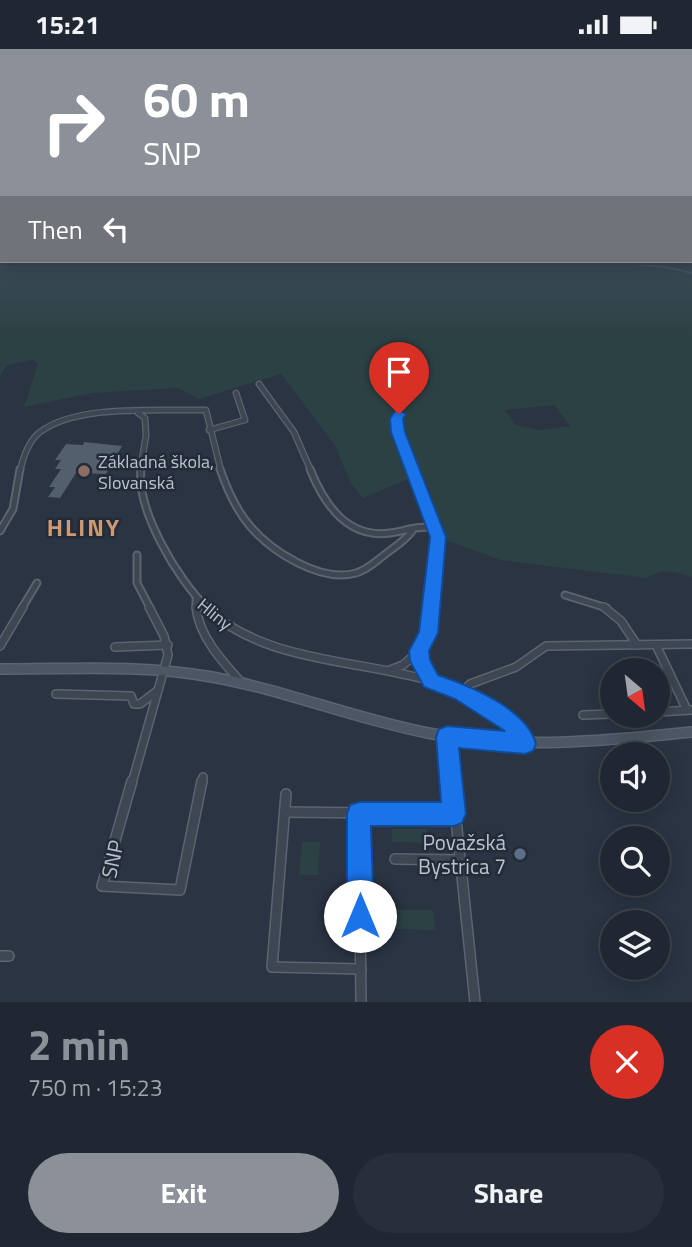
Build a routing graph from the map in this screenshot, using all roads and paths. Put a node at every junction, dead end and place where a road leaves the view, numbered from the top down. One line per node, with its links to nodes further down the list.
1 (259, 384): 10 (street)
2 (236, 393): 7 (street)
3 (205, 403): 4 (street)
4 (206, 410): 5 (street); 7 (street)
5 (138, 413): 9 (street); 14 (street, Hliny)
6 (399, 414): 8 (street)
7 (209, 430): 10 (street)
8 (434, 528): 10 (street); 21 (street)
9 (0, 531)
10 (412, 531)
11 (137, 555): 19 (street)
12 (37, 583): 18 (street)
13 (565, 595): 16 (street)
14 (196, 600): 23 (street, Hliny); 26 (street)
15 (692, 644): 17 (street)
16 (637, 645): 17 (street); 28 (street)
17 (656, 645): 30 (street)
18 (0, 646)
19 (168, 646): 20 (street); 24 (street)
20 (115, 647)
21 (419, 651): 23 (street); 25 (street)
22 (0, 669): 24 (main road)
23 (390, 670): 25 (street, Hliny)
24 (164, 671): 26 (main road); 27 (street, SNP)
25 (431, 681): 28 (street, Hliny)
26 (242, 684): 35 (main road)
27 (157, 691): 29 (street); 37 (street, SNP)
28 (462, 693): 36 (street, Hliny)
29 (56, 694)
30 (690, 710): 31 (street)
31 (670, 711)
32 (600, 714): 33 (street)
33 (583, 715)
34 (692, 732): 36 (main road)
35 (447, 737): 36 (main road); 41 (street)
36 (525, 744)
37 (203, 777)
38 (286, 795): 39 (street)
39 (285, 812): 40 (street); 44 (street)
40 (359, 814): 41 (street); 44 (street)
41 (454, 814): 43 (street)
42 (395, 859): 43 (street)
43 (459, 860): 46 (street)
44 (361, 969): 45 (street)
45 (361, 1002)
46 (475, 1002)

